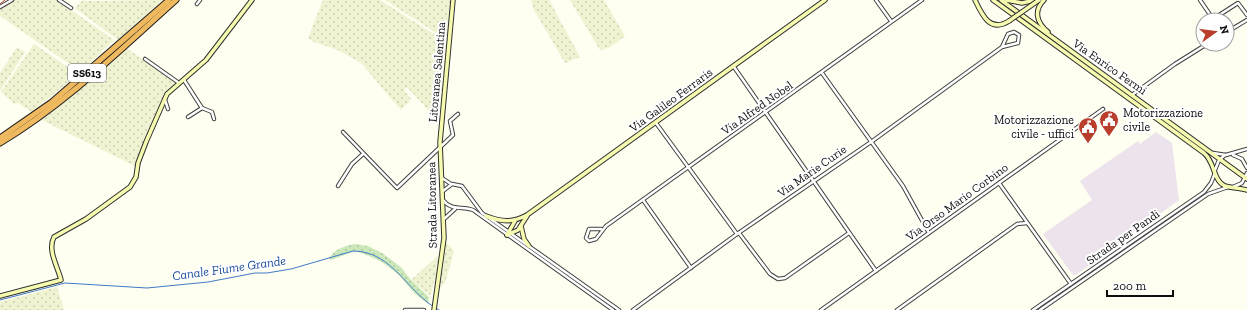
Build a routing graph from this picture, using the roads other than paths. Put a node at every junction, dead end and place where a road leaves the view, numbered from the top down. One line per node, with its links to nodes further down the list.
1 (12, 0): 21 (street)
2 (59, 0): 22 (street)
3 (169, 0): 48 (highway, SS613)
4 (176, 0): 50 (highway, SS613)
5 (200, 0): 20 (street)
6 (252, 0): 35 (street)
7 (453, 0): 51 (street, Litoranea Salentina)
8 (825, 0): 19 (street, Via Galileo Ferraris)
9 (876, 0): 27 (street)
10 (922, 0): 27 (street, Via Alfred Nobel)
11 (975, 0): 16 (street, bridge)
12 (994, 0): 61 (street, Via Enrico Fermi)
13 (1001, 0): 29 (street, Via Enrico Fermi)
14 (1006, 0): 15 (street)
15 (1035, 0)
16 (1039, 0)
17 (1044, 0): 29 (street)
18 (1200, 0): 23 (street)
19 (820, 1): 33 (street, Via Galileo Ferraris)
20 (197, 4)
21 (0, 7)
22 (72, 8)
23 (1208, 12)
24 (1224, 12): 25 (street)
25 (1247, 15)
26 (1247, 20): 28 (street)
27 (891, 21): 34 (street, Via Alfred Nobel)
28 (1235, 27)
29 (1055, 41): 37 (street, Via Enrico Fermi)
30 (1002, 47): 30 (street, Via Marie Curie); 49 (street, Via Marie Curie)
31 (1195, 52): 37 (street)
32 (145, 59): 36 (street)
33 (734, 67): 42 (street); 46 (street, Via Galileo Ferraris)
34 (822, 73): 42 (street, Via Alfred Nobel); 49 (street)
35 (184, 79): 36 (street); 39 (street)
36 (179, 83): 38 (street)
37 (1132, 95): 53 (street, Via Enrico Fermi)
38 (165, 99): 40 (street); 92 (street)
39 (202, 108): 44 (street); 45 (street)
40 (168, 109)
41 (1104, 109): 65 (street, Via Orso Mario Corbino)
42 (765, 113): 59 (street, Via Alfred Nobel); 64 (street)
43 (458, 114): 51 (street)
44 (188, 117)
45 (214, 120)
46 (656, 123): 59 (street); 75 (street, Via Galileo Ferraris)
47 (344, 132): 54 (street)
48 (0, 138)
49 (871, 142): 64 (street, Via Marie Curie); 85 (street)
50 (0, 143)
51 (440, 146): 54 (street); 63 (street, Strada Litoranea)
52 (1247, 149): 55 (street)
53 (1211, 152): 56 (street); 57 (street, Via Enrico Fermi)
54 (364, 154): 67 (street)
55 (1233, 154): 56 (street); 58 (street)
56 (1226, 155): 57 (street)
57 (1220, 159): 61 (street, Strada per Pandi); 62 (street, Via Enrico Fermi)
58 (1247, 163): 60 (street)
59 (688, 167): 72 (street, Via Alfred Nobel); 83 (street)
60 (1247, 168)
61 (1215, 171): 68 (street); 90 (street, Strada per Pandi)
62 (1247, 177): 68 (street, Strada per Pandi)
63 (442, 178): 66 (street); 70 (street, Strada Litoranea)
64 (812, 182): 83 (street, Via Marie Curie); 84 (street)
65 (999, 183): 74 (street); 85 (street, Via Orso Mario Corbino)
66 (452, 184): 70 (street); 76 (street)
67 (338, 186)
68 (1231, 187): 69 (street); 91 (street, Strada per Pandi)
69 (1247, 190)
70 (443, 191): 71 (street, Strada Litoranea)
71 (443, 200): 73 (street); 77 (street, Strada Litoranea)
72 (643, 200): 82 (street, Via Alfred Nobel); 88 (street)
73 (456, 209): 77 (street); 86 (street)
74 (1021, 214): 79 (street); 80 (street)
75 (527, 215): 78 (street, Via Galileo Ferraris); 81 (street, Via Galileo Ferraris)
76 (486, 216): 78 (street, Via Galileo Ferraris); 86 (street)
77 (444, 219): 95 (street, Strada Litoranea)
78 (515, 221): 86 (street)
79 (1027, 223): 80 (street); 90 (street)
80 (1017, 224): 100 (street)
81 (521, 225): 86 (street, Via Galileo Ferraris); 87 (street)
82 (602, 229): 82 (street, Via Alfred Nobel)
83 (738, 233): 84 (street); 88 (street, Via Marie Curie)
84 (849, 233): 89 (street)
85 (929, 233): 89 (street, Via Orso Mario Corbino)
86 (509, 234): 87 (street); 96 (street)
87 (529, 246): 97 (street)
88 (691, 268): 98 (street, Via Marie Curie)
89 (876, 271): 99 (street, Via Orso Mario Corbino)
90 (1071, 284): 91 (street); 101 (street, Strada per Pandi)
91 (1073, 287): 102 (street, Strada per Pandi)
92 (0, 296)
93 (405, 310): 94 (street)
94 (424, 310)
95 (434, 310)
96 (613, 310)
97 (619, 310)
98 (633, 310)
99 (822, 310)
100 (897, 310)
101 (1033, 310)
102 (1040, 310)

